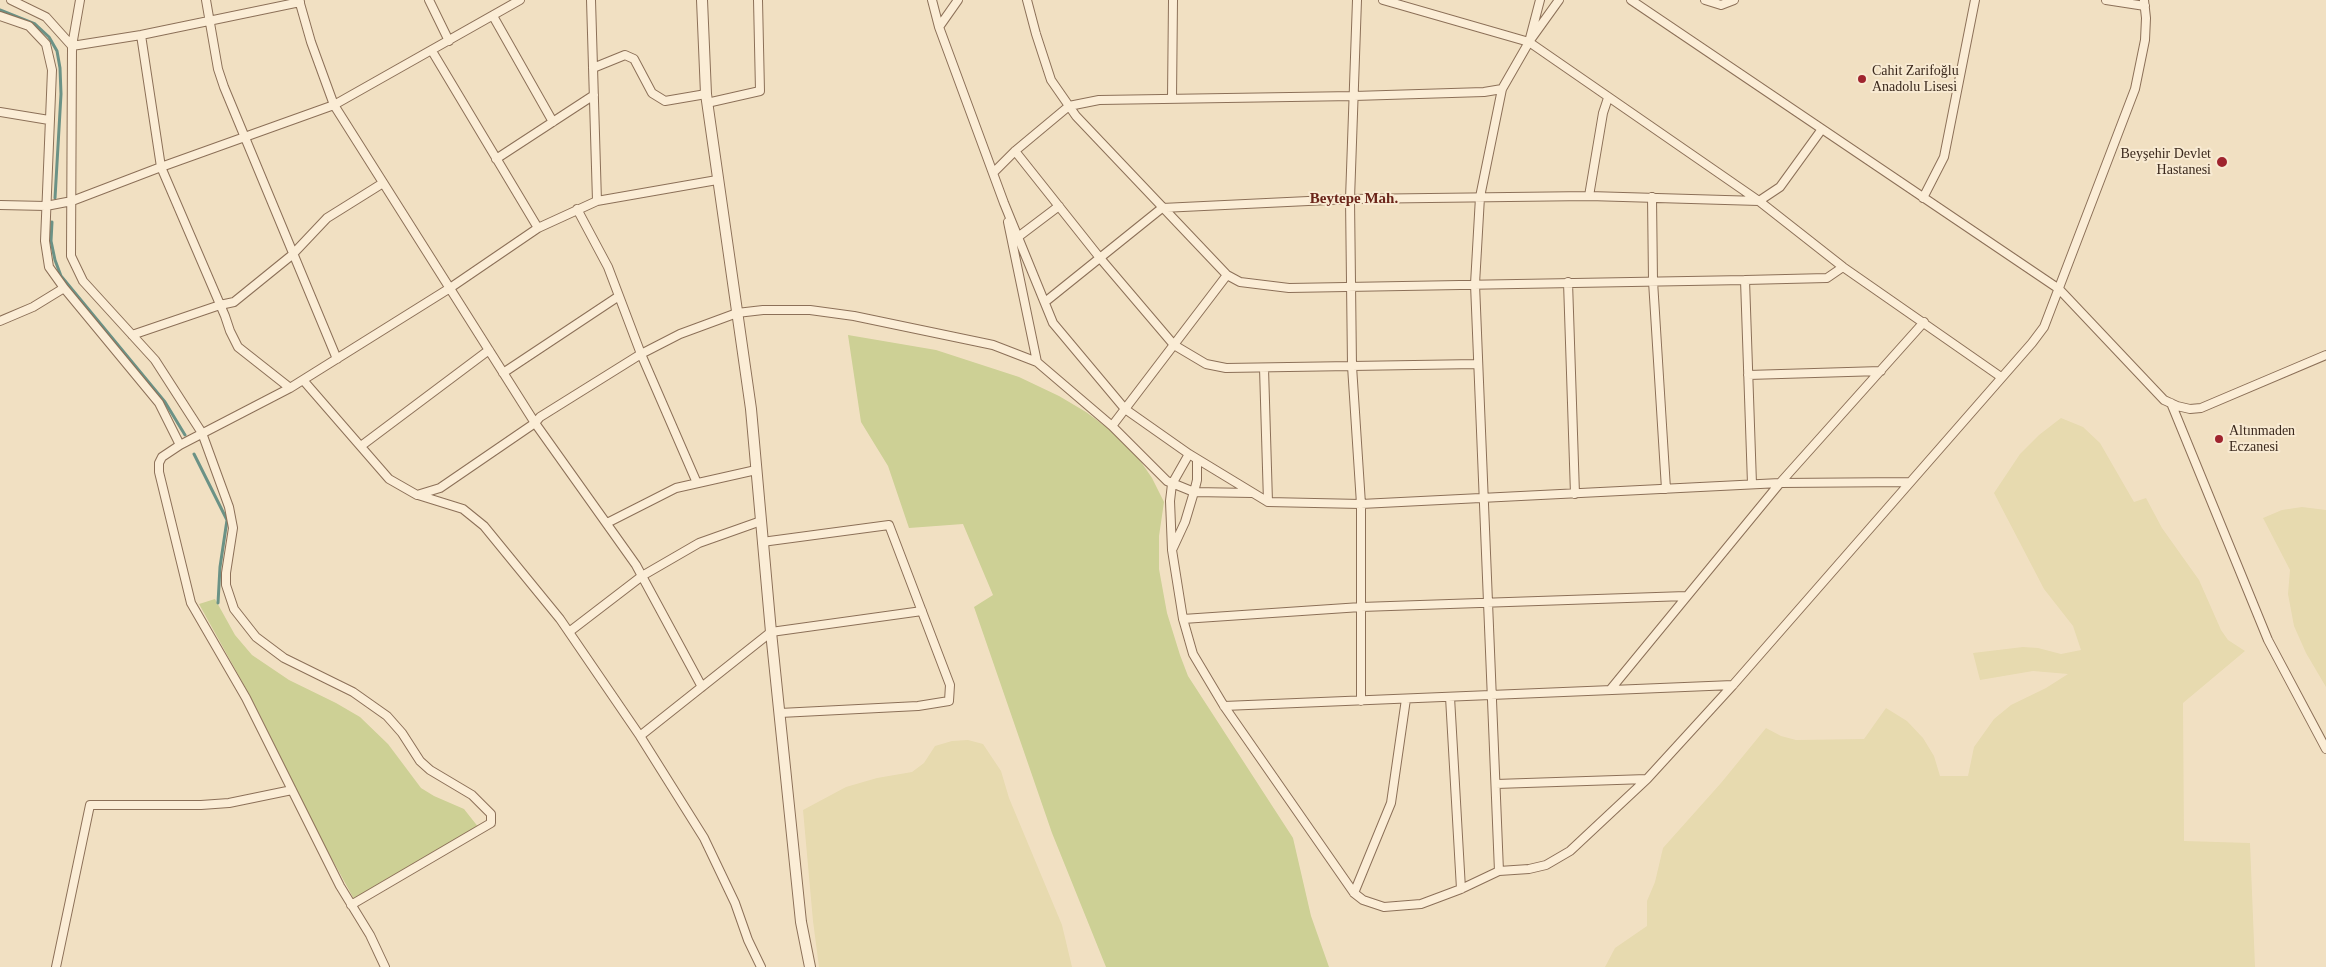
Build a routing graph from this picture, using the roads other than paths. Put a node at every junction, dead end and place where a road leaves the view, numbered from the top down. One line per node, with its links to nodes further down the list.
1 (11, 0): 31 (street)
2 (80, 0): 31 (street)
3 (206, 0): 26 (street)
4 (430, 0): 29 (street)
5 (520, 0): 25 (street)
6 (592, 0): 33 (street)
7 (702, 0): 37 (street)
8 (758, 0): 37 (street)
9 (932, 0): 27 (street)
10 (958, 0): 27 (street)
11 (1027, 0): 41 (street)
12 (1173, 0): 38 (street)
13 (1357, 0): 36 (street)
14 (1383, 0): 30 (street)
15 (1559, 0): 30 (street)
16 (1631, 0): 45 (street)
17 (1705, 0): 18 (street)
18 (1734, 0)
19 (1975, 0): 56 (street)
20 (2106, 0): 23 (street)
21 (300, 1): 26 (street); 40 (street)
22 (1537, 2): 30 (street)
23 (2145, 3): 80 (street)
24 (0, 16): 43 (street)
25 (493, 16): 29 (street); 44 (street)
26 (209, 20): 28 (street); 46 (street)
27 (939, 27): 50 (street)
28 (141, 35): 31 (street); 49 (street)
29 (449, 41): 32 (street)
30 (1529, 42): 34 (street); 39 (street)
31 (72, 46): 58 (street)
32 (432, 51): 40 (street); 48 (street)
33 (593, 68): 35 (street); 37 (street)
34 (1502, 89): 36 (street); 54 (street)
35 (594, 94): 44 (street); 59 (street)
36 (1354, 96): 38 (street); 57 (street)
37 (707, 98): 51 (street)
38 (1172, 98): 41 (street)
39 (1608, 98): 53 (street); 60 (street)
40 (334, 105): 46 (street); 52 (street)
41 (1069, 106): 47 (street); 65 (street)
42 (0, 112): 43 (street)
43 (49, 120): 63 (street)
44 (553, 122): 48 (street)
45 (1822, 129): 56 (street); 60 (street)
46 (246, 138): 49 (street); 69 (street)
47 (1015, 151): 50 (street); 64 (street)
48 (496, 159): 67 (street)
49 (160, 167): 58 (street); 83 (street)
50 (993, 173): 61 (street)
51 (717, 180): 59 (street); 84 (street)
52 (384, 183): 69 (street); 79 (street)
53 (1589, 196): 54 (street); 55 (street)
54 (1480, 197): 57 (street); 76 (street)
55 (1652, 197): 60 (street); 74 (street)
56 (1923, 198): 80 (street)
57 (1350, 199): 65 (street); 77 (street)
58 (72, 201): 63 (street); 87 (street)
59 (597, 201): 66 (street)
60 (1759, 201): 71 (street)
61 (1004, 203): 68 (street); 93 (street)
62 (0, 205): 63 (street)
63 (46, 206): 78 (street)
64 (1059, 206): 68 (street); 70 (street)
65 (1162, 208): 70 (street); 72 (street)
66 (577, 209): 67 (street); 81 (street)
67 (538, 228): 79 (street)
68 (1018, 237): 82 (street)
69 (292, 255): 83 (street); 92 (street)
70 (1100, 258): 82 (street); 88 (street)
71 (1843, 267): 73 (street); 86 (street)
72 (1227, 275): 77 (street); 88 (street)
73 (1745, 280): 74 (street); 99 (street)
74 (1653, 281): 75 (street); 118 (street)
75 (1568, 282): 76 (street); 121 (street)
76 (1476, 284): 77 (street); 94 (street)
77 (1351, 286): 95 (street)
78 (64, 288): 85 (street); 108 (street)
79 (450, 288): 89 (street); 92 (street)
80 (2059, 289): 100 (street); 103 (street)
81 (619, 296): 90 (street); 98 (street)
82 (1045, 302): 104 (street)
83 (220, 304): 87 (street); 102 (street)
84 (737, 313): 90 (street); 93 (street); 112 (street)
85 (0, 321)
86 (1924, 322): 97 (street); 100 (street)
87 (132, 335): 107 (street)
88 (1174, 345): 96 (street); 104 (street)
89 (489, 350): 98 (street); 109 (street)
90 (642, 354): 105 (street); 115 (street)
91 (2326, 355): 103 (street)
92 (336, 359): 101 (street)
93 (1037, 362): 106 (street)
94 (1477, 364): 95 (street); 123 (street)
95 (1352, 366): 96 (street); 125 (street)
96 (1264, 368): 124 (street)
97 (1881, 371): 99 (street); 114 (street)
98 (503, 373): 105 (street)
99 (1748, 375): 117 (street)
100 (2001, 377): 113 (street)
101 (303, 380): 102 (street); 109 (street)
102 (290, 388): 107 (street)
103 (2171, 403): 148 (street)
104 (1125, 409): 106 (street); 110 (street)
105 (535, 423): 122 (street); 127 (street)
106 (1112, 426): 116 (street)
107 (202, 433): 108 (street); 155 (street)
108 (180, 445): 151 (street)
109 (361, 446): 122 (street)
110 (1189, 454): 111 (street); 116 (street)
111 (1197, 459): 119 (street); 120 (street)
112 (756, 470): 115 (street); 126 (street)
113 (1910, 482): 114 (street); 138 (street)
114 (1780, 483): 117 (street); 131 (street)
115 (697, 484): 127 (street)
116 (1172, 484): 119 (street); 129 (street)
117 (1752, 484): 118 (street)
118 (1666, 489): 121 (street)
119 (1194, 492): 120 (street); 129 (street)
120 (1252, 493): 124 (street)
121 (1575, 494): 123 (street)
122 (417, 495): 136 (street)
123 (1483, 499): 125 (street); 132 (street)
124 (1268, 502): 125 (street)
125 (1361, 504): 133 (street)
126 (760, 521): 128 (street); 130 (street)
127 (607, 523): 130 (street)
128 (762, 542): 134 (street); 137 (street)
129 (1172, 550): 135 (street)
130 (642, 576): 136 (street); 139 (street)
131 (1686, 596): 132 (street); 140 (street)
132 (1488, 604): 133 (street); 141 (street)
133 (1361, 607): 135 (street); 144 (street)
134 (922, 611): 137 (street); 146 (street)
135 (1183, 619): 145 (street)
136 (569, 632): 147 (street)
137 (771, 632): 139 (street); 146 (street)
138 (1732, 685): 140 (street); 149 (street)
139 (702, 687): 147 (street)
140 (1610, 690): 141 (street)
141 (1492, 695): 142 (street); 150 (street)
142 (1450, 697): 143 (street); 153 (street)
143 (1406, 699): 144 (street); 154 (street)
144 (1361, 701): 145 (street)
145 (1224, 706): 154 (street)
146 (780, 713): 159 (street)
147 (640, 736): 158 (street)
148 (2326, 749)
149 (1647, 779): 150 (street); 152 (street)
150 (1496, 784): 152 (street)
151 (292, 790): 155 (street); 156 (street)
152 (1499, 871): 153 (street)
153 (1462, 889): 154 (street)
154 (1354, 893)
155 (351, 905): 157 (street)
156 (56, 967)
157 (385, 967)
158 (761, 967)
159 (810, 967)

